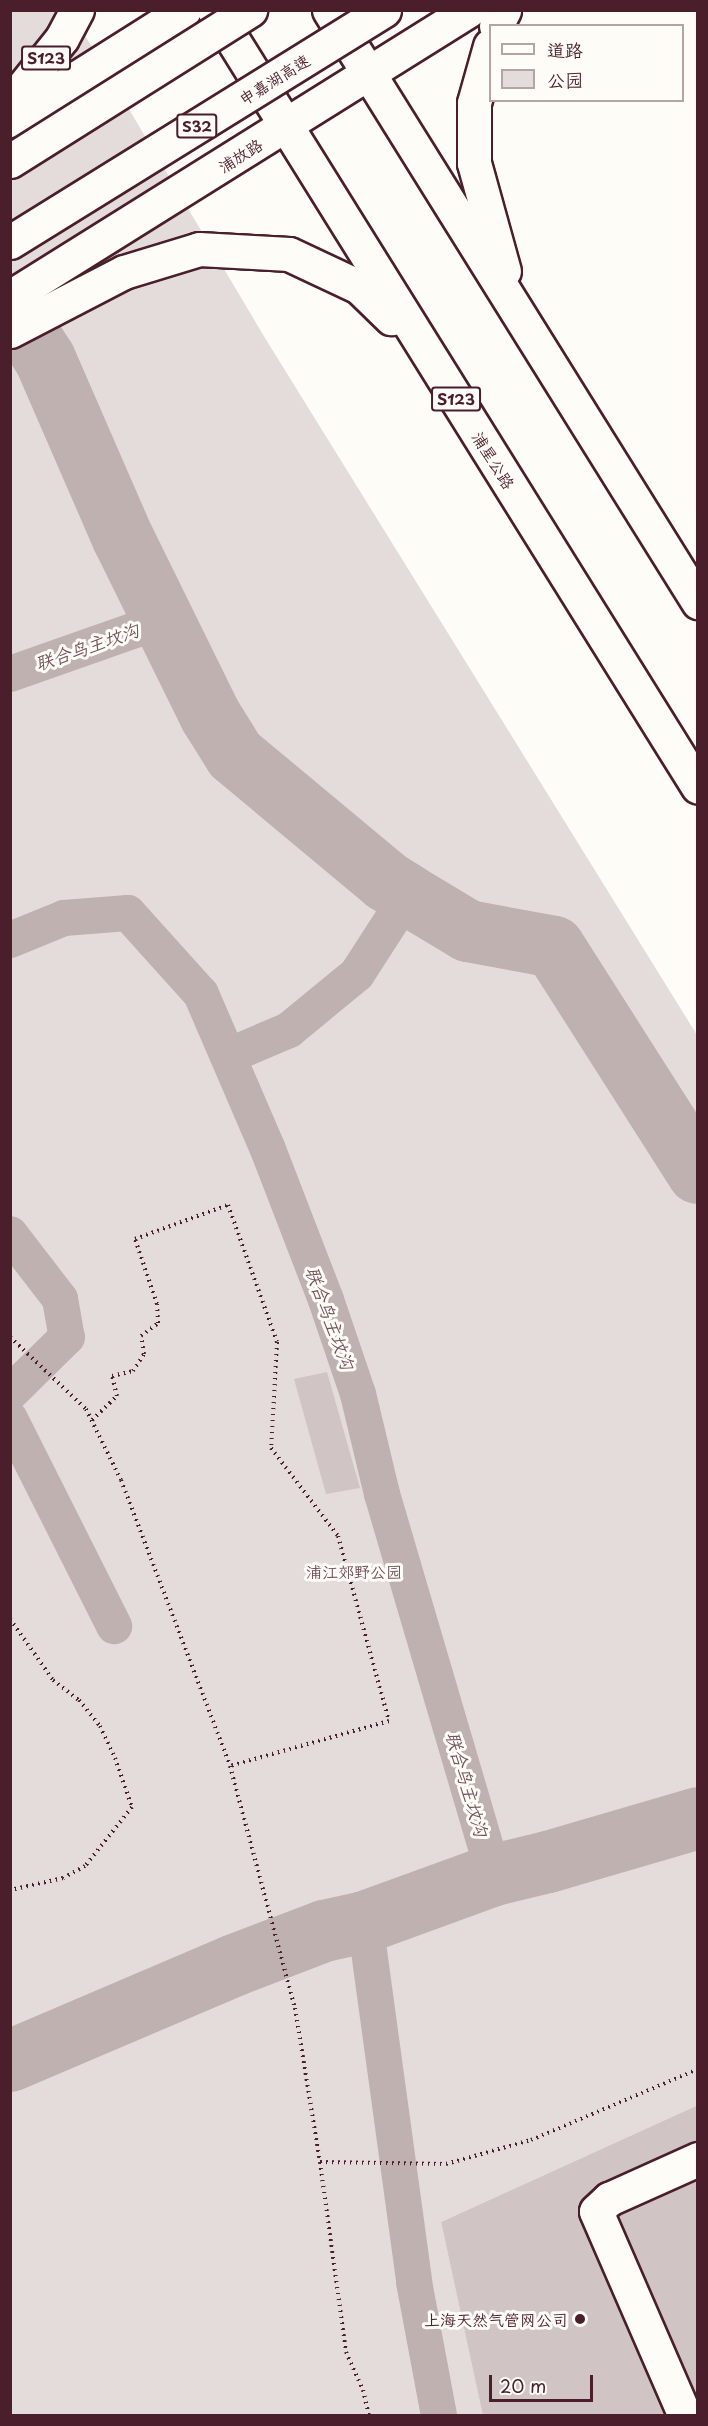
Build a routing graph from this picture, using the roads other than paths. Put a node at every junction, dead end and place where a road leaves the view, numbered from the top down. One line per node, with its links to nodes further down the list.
1 (77, 10): 12 (main road, S123)
2 (183, 10): 13 (main road)
3 (214, 10): 14 (main road, 浦星公路 / S123)
4 (250, 10): 15 (main road, bridge)
5 (329, 10): 11 (main road)
6 (384, 10): 16 (main road, 申嘉湖高速 / S32, bridge)
7 (469, 10): 11 (main road, 浦放路)
8 (504, 10): 9 (main road)
9 (497, 24)
10 (489, 50): 18 (main road)
11 (369, 75): 14 (main road, 浦放路); 18 (main road)
12 (10, 103)
13 (10, 120)
14 (286, 126): 17 (main road, 浦放路); 20 (main road, 浦星公路 / S123)
15 (10, 161)
16 (10, 242)
17 (10, 297)
18 (513, 305): 21 (main road)
19 (10, 331): 20 (main road, S123)
20 (428, 354): 22 (main road, 浦星公路 / S123)
21 (698, 602)
22 (698, 787)
23 (698, 2159): 24 (main road)
24 (685, 2415)

